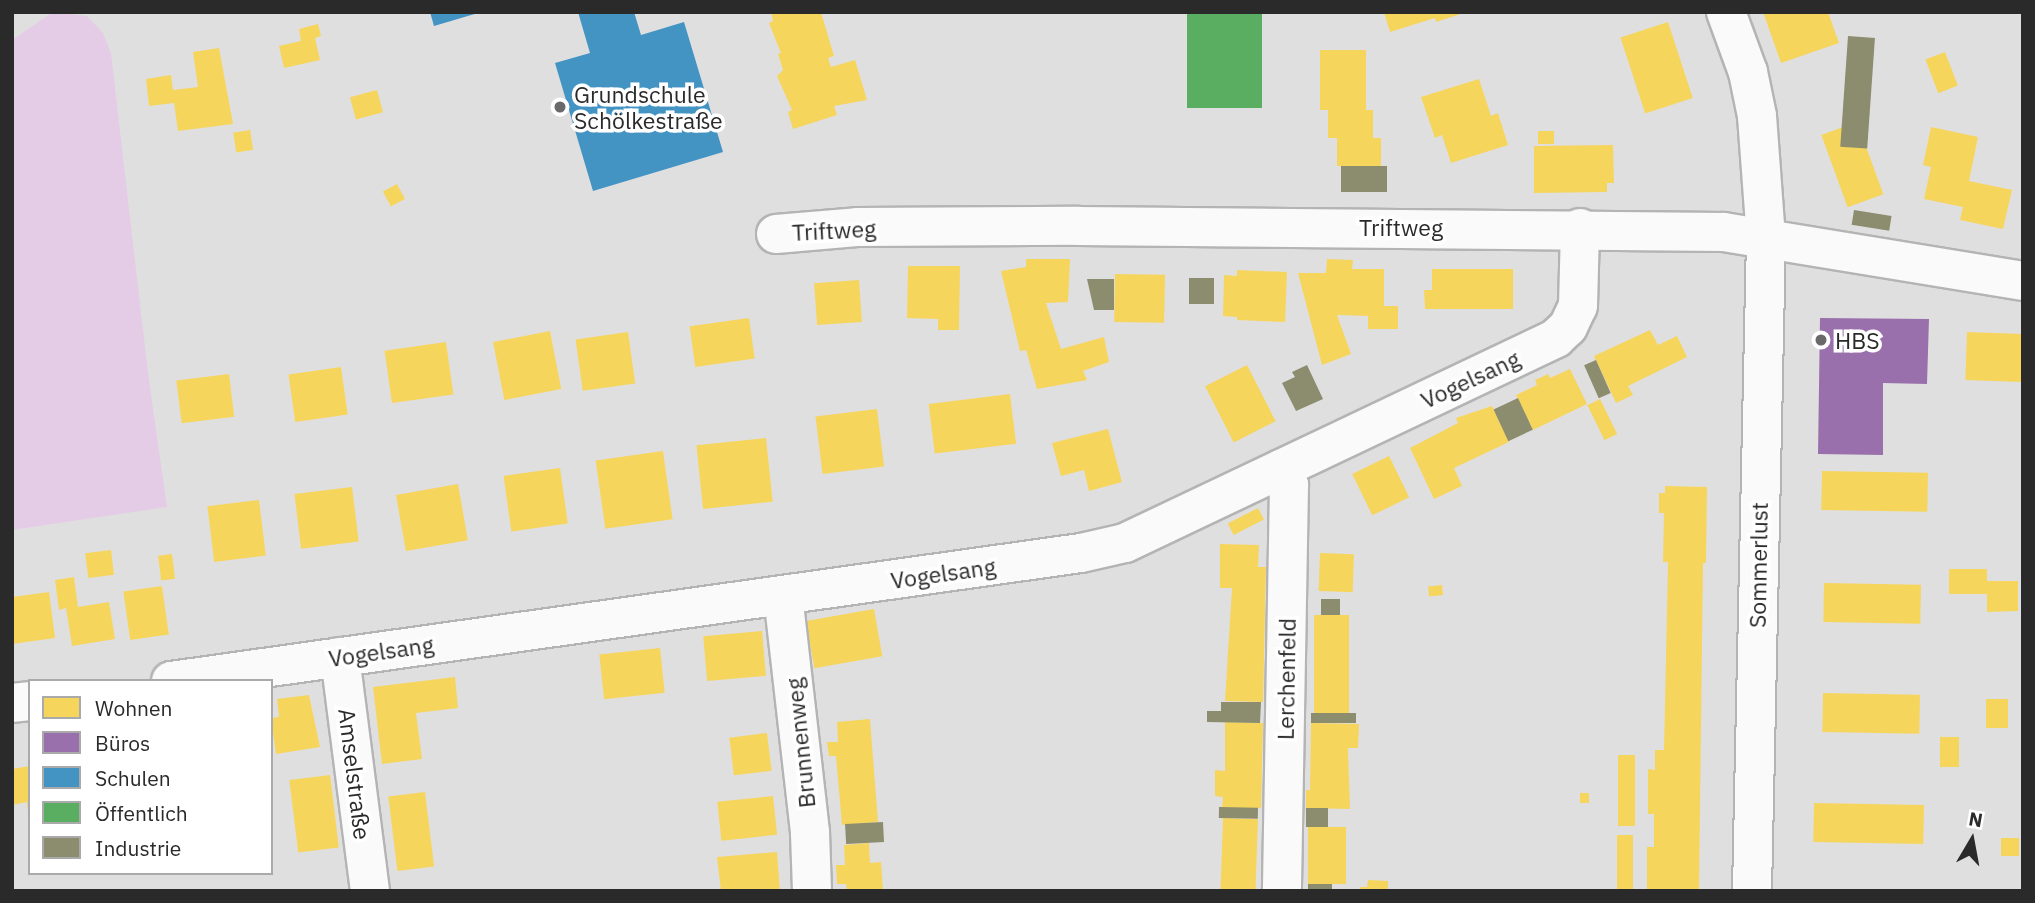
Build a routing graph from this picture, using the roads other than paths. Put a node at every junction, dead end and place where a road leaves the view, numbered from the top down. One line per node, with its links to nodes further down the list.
1 (1726, 12): 4 (street, Sommerlust)
2 (1580, 228): 3 (street, Triftweg); 4 (street, Triftweg); 6 (street, Vogelsang)
3 (776, 234)
4 (1766, 239): 5 (street, Triftweg); 13 (street, Sommerlust)
5 (2023, 281)
6 (1281, 469): 7 (street, Vogelsang); 12 (street, Lerchenfeld)
7 (783, 595): 8 (street, Vogelsang); 11 (street, Brunnenweg)
8 (340, 657): 9 (street, Vogelsang); 10 (street, Amselstraße)
9 (185, 679)
10 (370, 891)
11 (812, 891)
12 (1282, 891)
13 (1752, 891)

